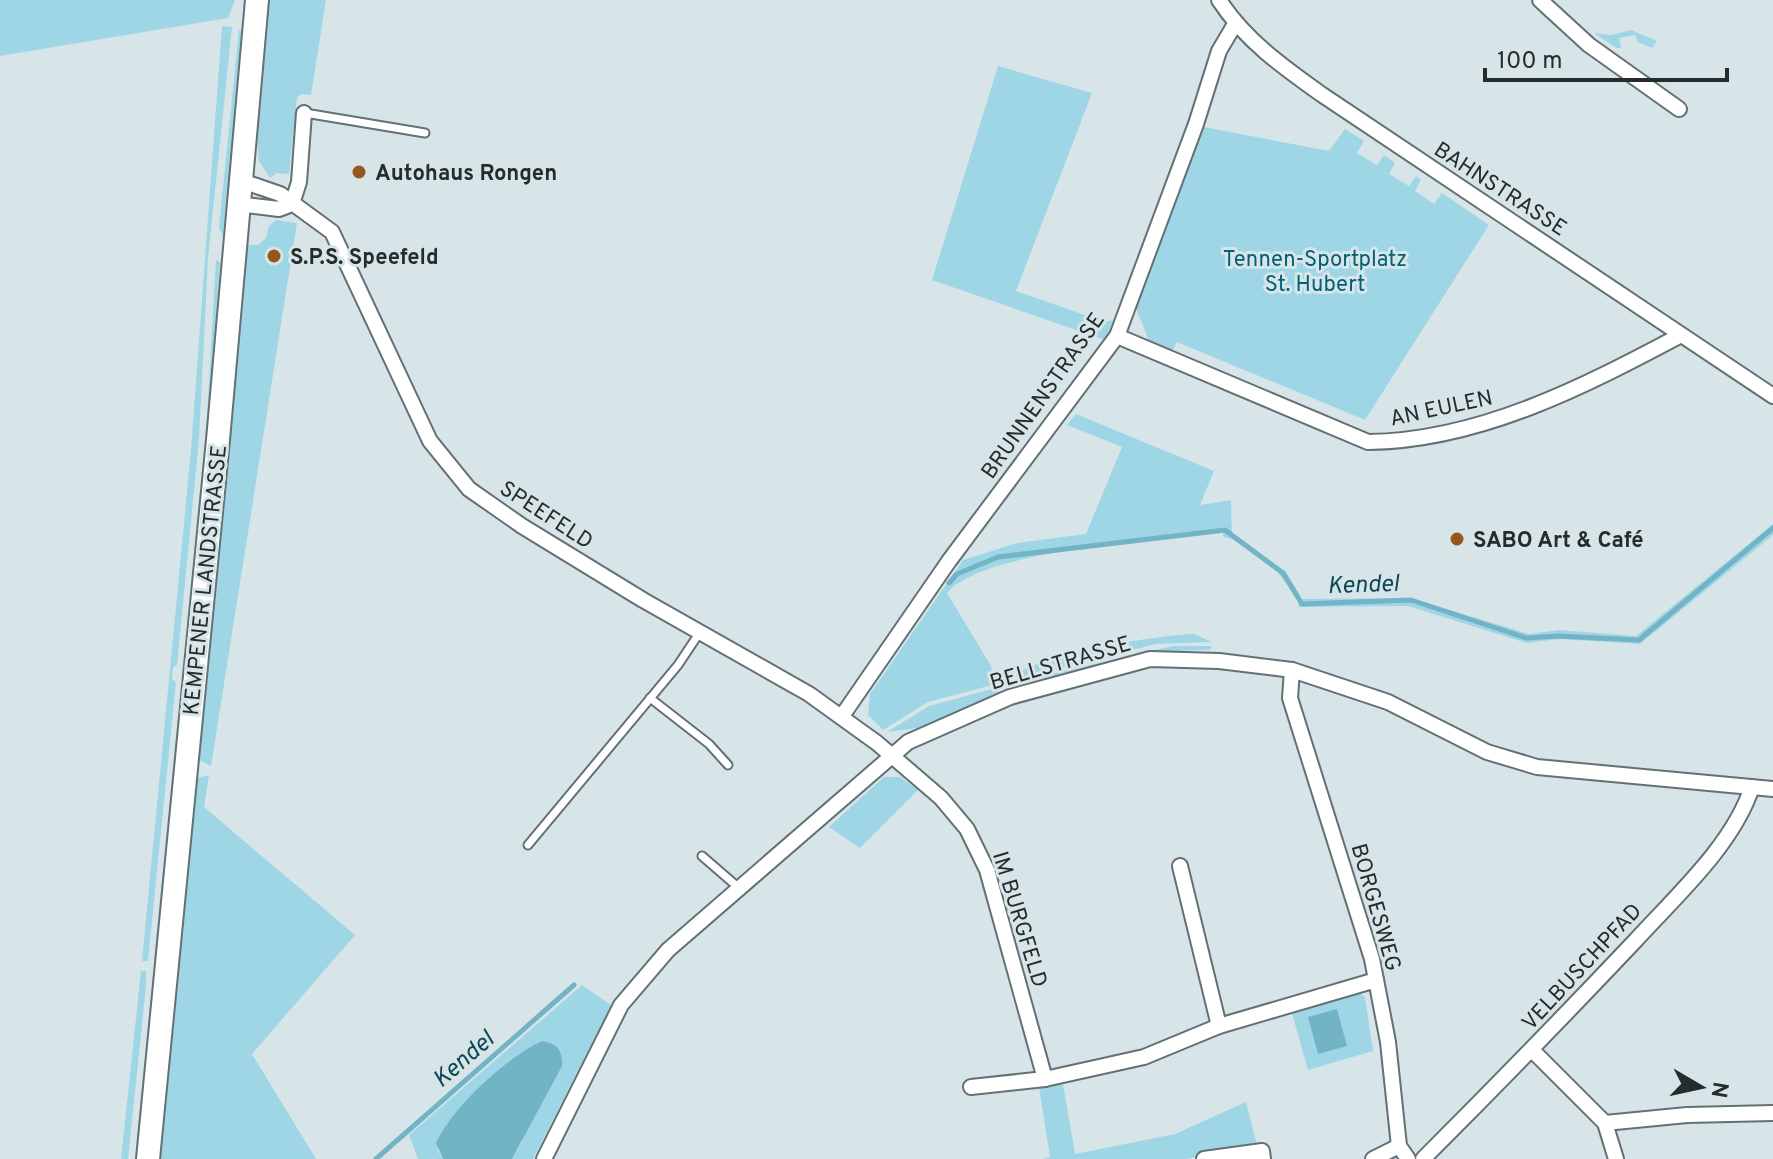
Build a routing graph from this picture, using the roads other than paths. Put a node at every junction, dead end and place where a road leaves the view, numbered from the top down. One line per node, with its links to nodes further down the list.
1 (257, 0): 8 (street, KEMPENER LANDSTRASSE)
2 (1542, 0): 5 (street)
3 (1221, 1): 4 (street, BAHNSTRASSE)
4 (1235, 24): 11 (street, BAHNSTRASSE); 12 (street, BRUNNENSTRASSE)
5 (1679, 109)
6 (304, 113): 7 (lane); 10 (street)
7 (425, 133)
8 (239, 180): 9 (street, KEMPENER LANDSTRASSE); 10 (street, SPEEFELD)
9 (237, 204): 10 (street); 34 (street, KEMPENER LANDSTRASSE)
10 (292, 204): 14 (street, SPEEFELD)
11 (1681, 335): 12 (street, AN EULEN); 13 (street, BAHNSTRASSE)
12 (1117, 336): 17 (street, BRUNNENSTRASSE)
13 (1773, 396)
14 (700, 632): 16 (lane); 17 (street, SPEEFELD)
15 (1292, 670): 18 (street, BELLSTRASSE); 20 (street, BELLSTRASSE); 26 (street, BORGESWEG)
16 (650, 698): 19 (lane); 22 (lane)
17 (842, 716): 18 (street, SPEEFELD)
18 (892, 755): 25 (street, BELLSTRASSE); 29 (street, IM BURGFELD)
19 (728, 765)
20 (1752, 787): 21 (street, BELLSTRASSE); 28 (street, VELBUSCHPFAD)
21 (1773, 789)
22 (528, 845)
23 (702, 856): 25 (lane)
24 (1180, 866): 27 (street)
25 (739, 888): 35 (street, BELLSTRASSE)
26 (1376, 980): 27 (street); 33 (street, BORGESWEG)
27 (1219, 1026): 29 (street)
28 (1532, 1050): 32 (street); 40 (street, VELBUSCHPFAD)
29 (1045, 1079): 30 (street)
30 (971, 1087)
31 (1773, 1113): 32 (street)
32 (1605, 1123): 41 (street)
33 (1399, 1146): 38 (street); 39 (street, BORGESWEG)
34 (148, 1159)
35 (544, 1159)
36 (1204, 1159): 37 (street)
37 (1263, 1159)
38 (1373, 1159)
39 (1408, 1159)
40 (1423, 1159)
41 (1616, 1159)

